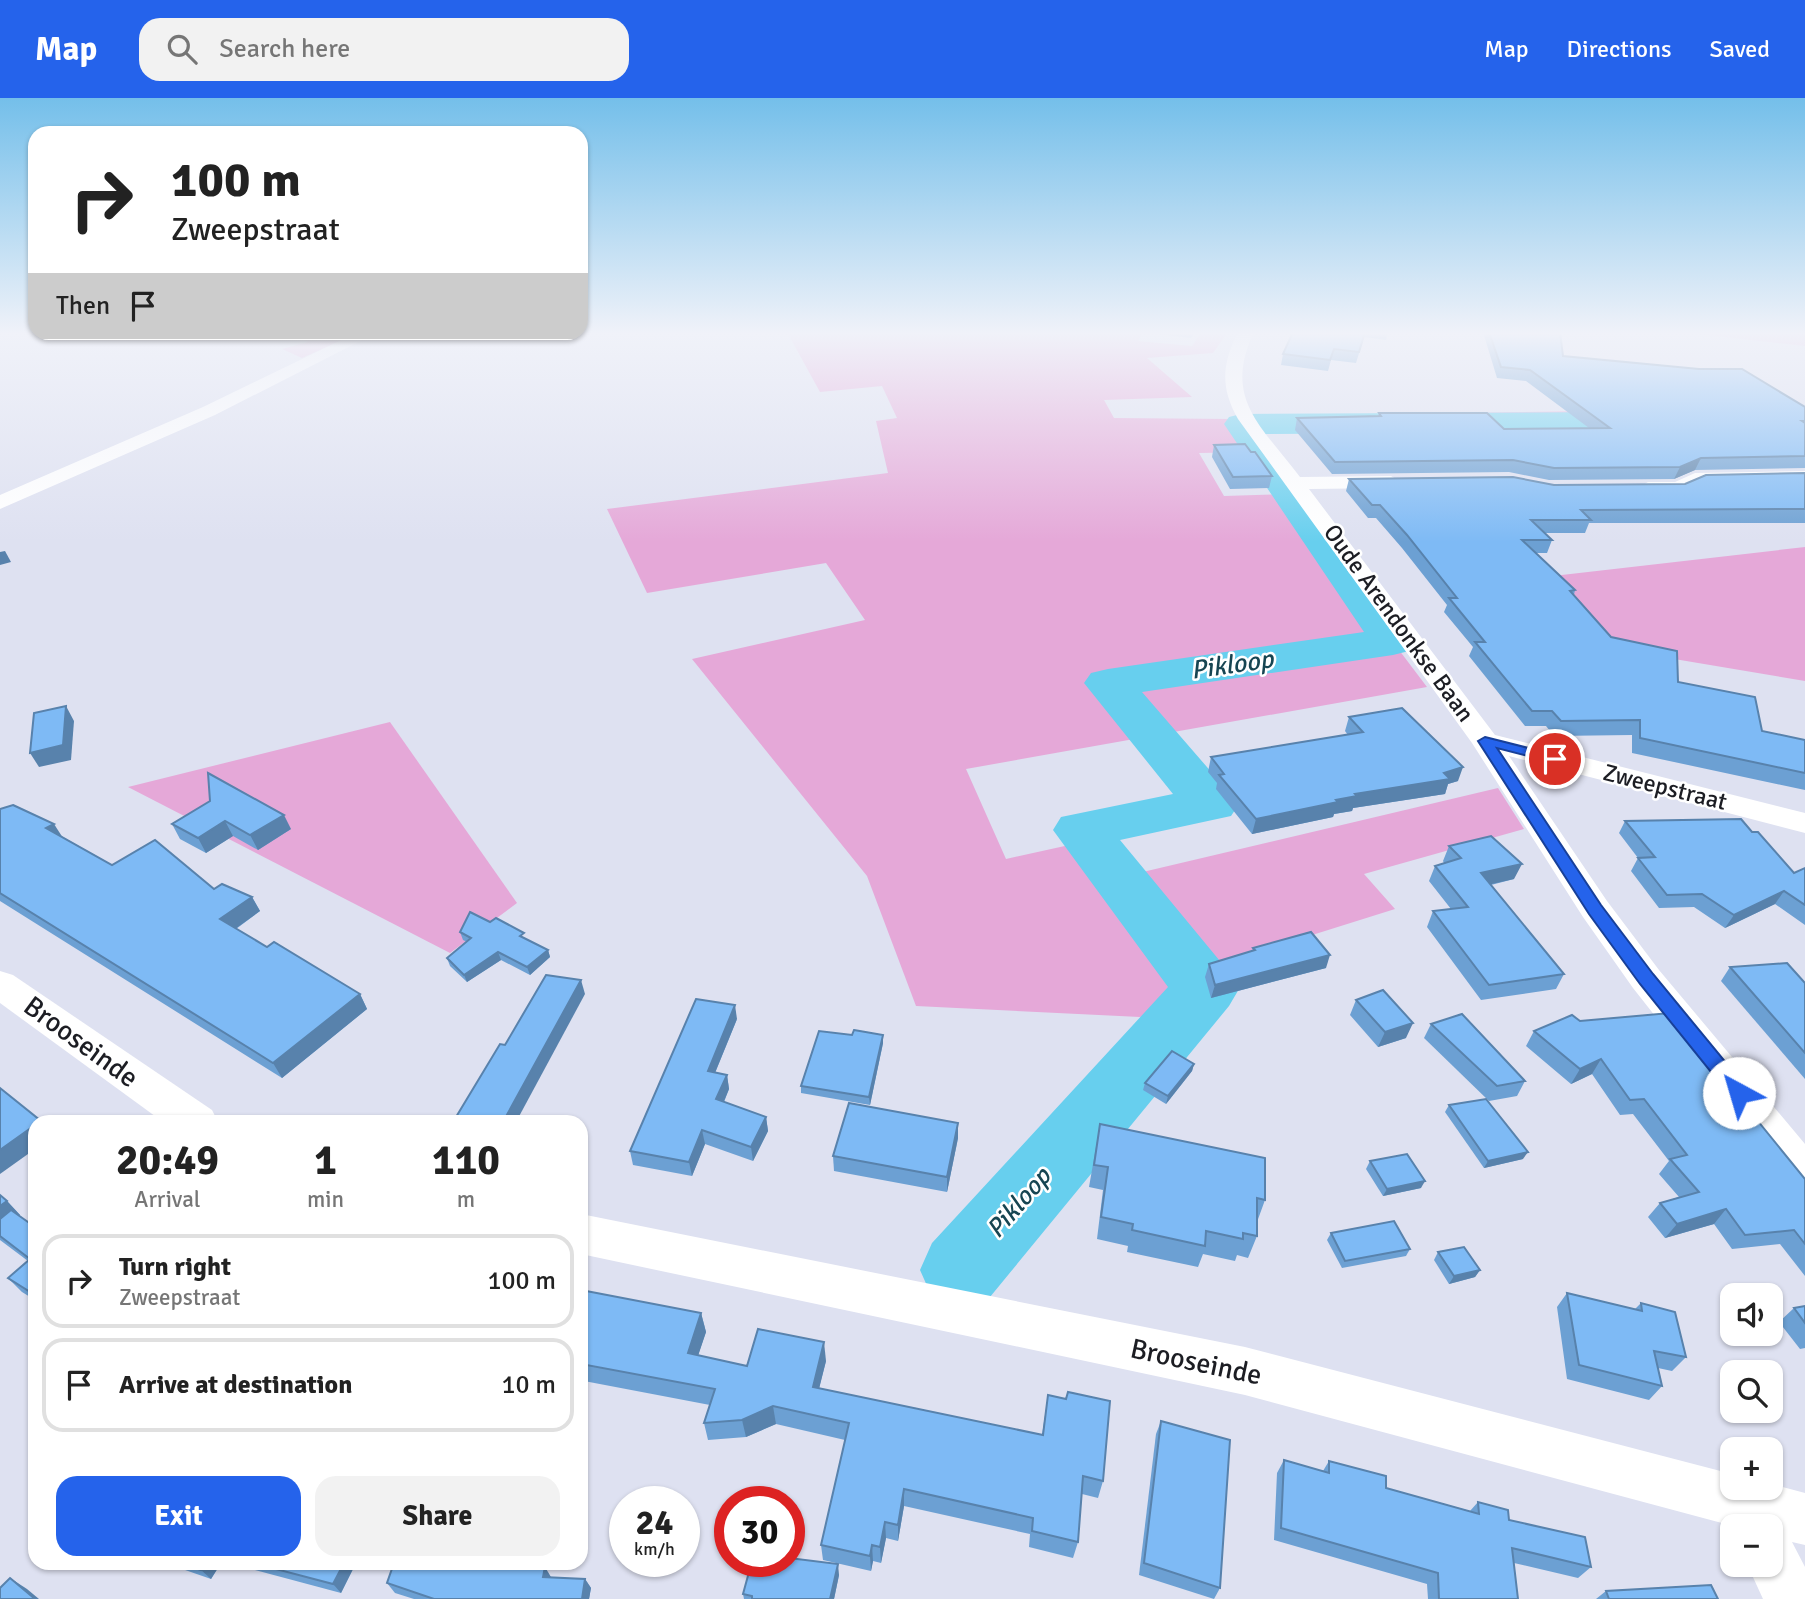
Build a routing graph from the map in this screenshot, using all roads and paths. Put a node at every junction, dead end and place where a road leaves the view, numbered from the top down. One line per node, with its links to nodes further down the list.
1 (227, 402): 9 (street)
2 (1237, 402): 7 (street, Oude Arendonkse Baan)
3 (1641, 472): 5 (street)
4 (1805, 477): 5 (street)
5 (1695, 479): 8 (street)
6 (1417, 482): 7 (street)
7 (1297, 483): 10 (street, Oude Arendonkse Baan)
8 (1627, 488)
9 (0, 503)
10 (1485, 741): 11 (street, Zweepstraat); 14 (street, Oude Arendonkse Baan)
11 (1805, 823)
12 (0, 984): 13 (street, Brooseinde)
13 (186, 1115)
14 (1805, 1174)
15 (588, 1235): 16 (street, Brooseinde)
16 (1746, 1514)
17 (1783, 1517): 18 (street, Brooseinde)
18 (1805, 1518)
19 (1781, 1577): 20 (street)
20 (1792, 1599)

